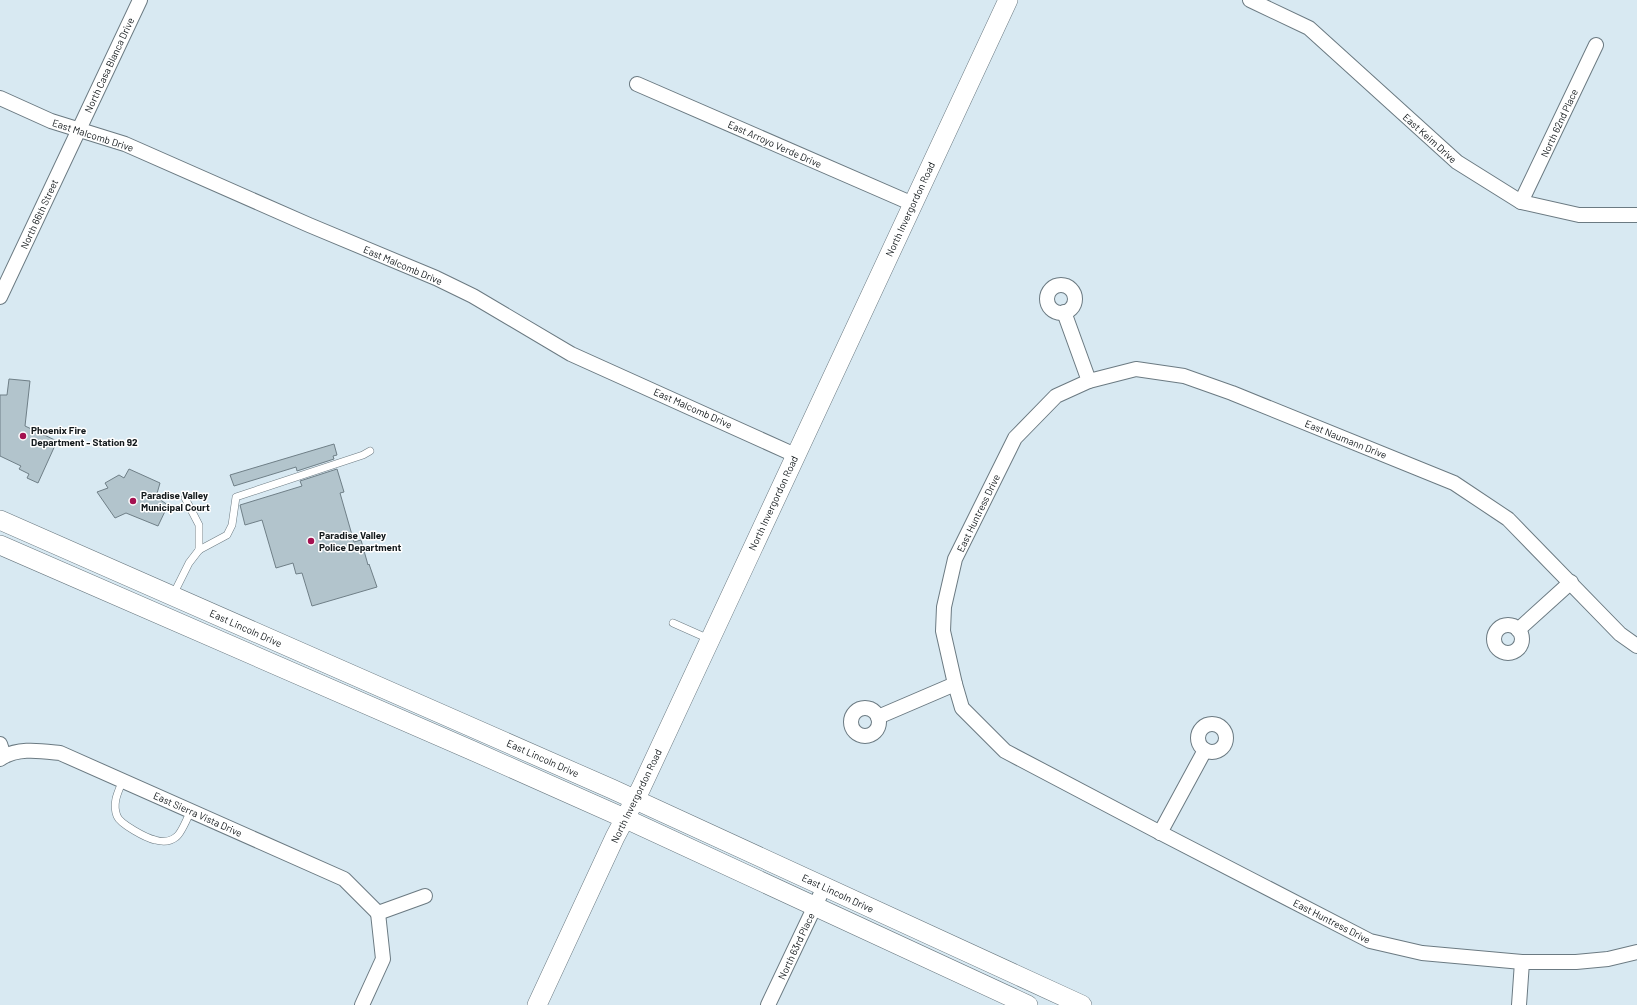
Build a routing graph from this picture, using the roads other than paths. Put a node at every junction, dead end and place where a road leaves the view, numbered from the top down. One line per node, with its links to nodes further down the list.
1 (140, 0): 7 (street, North Casa Blanca Drive)
2 (1008, 0): 9 (main road, North Invergordon Road)
3 (1250, 0): 8 (street, East Keim Drive)
4 (1596, 45): 8 (street, North 62nd Place)
5 (637, 84): 9 (street, East Arroyo Verde Drive)
6 (0, 98): 7 (street, East Malcomb Drive)
7 (78, 130): 11 (street, North 66th Street); 15 (street, East Malcomb Drive)
8 (1521, 202): 10 (street, East Keim Drive)
9 (913, 204): 15 (main road, North Invergordon Road)
10 (1637, 216)
11 (0, 297)
12 (1064, 312): 13 (street)
13 (1089, 381): 22 (street, East Naumann Drive); 29 (street, East Huntress Drive)
14 (370, 451): 20 (lane)
15 (795, 455): 27 (main road, North Invergordon Road)
16 (185, 498): 20 (lane)
17 (0, 520): 18 (main road, East Lincoln Drive)
18 (54, 544): 21 (main road); 23 (main road, East Lincoln Drive)
19 (0, 545): 21 (main road)
20 (199, 550): 23 (lane)
21 (45, 565): 24 (main road)
22 (1571, 582): 26 (street); 28 (street, East Naumann Drive)
23 (173, 596): 24 (main road); 30 (main road, East Lincoln Drive)
24 (164, 617): 32 (main road)
25 (673, 623): 27 (lane)
26 (1518, 630)
27 (710, 640): 36 (main road, North Invergordon Road)
28 (1637, 646)
29 (955, 684): 31 (street); 39 (street, East Huntress Drive)
30 (424, 706): 32 (main road); 36 (main road, East Lincoln Drive)
31 (878, 717)
32 (416, 726): 38 (main road)
33 (1205, 750): 39 (street)
34 (1, 753): 35 (street, East Sierra Vista Drive)
35 (123, 780): 37 (street, East Sierra Vista Drive); 37 (lane)
36 (635, 800): 38 (main road, North Invergordon Road); 40 (main road, East Lincoln Drive)
37 (191, 810): 43 (street, East Sierra Vista Drive)
38 (624, 818): 42 (main road); 47 (main road, North Invergordon Road)
39 (1160, 833): 45 (street, East Huntress Drive)
40 (824, 886): 42 (street, North 63rd Place); 50 (main road, East Lincoln Drive)
41 (425, 896): 43 (street)
42 (814, 907): 48 (street, North 63rd Place); 49 (main road)
43 (378, 913): 46 (street)
44 (1637, 952): 45 (street, East Huntress Drive)
45 (1522, 962): 51 (street)
46 (362, 1005)
47 (537, 1005)
48 (768, 1005)
49 (1028, 1005)
50 (1082, 1005)
51 (1519, 1005)

